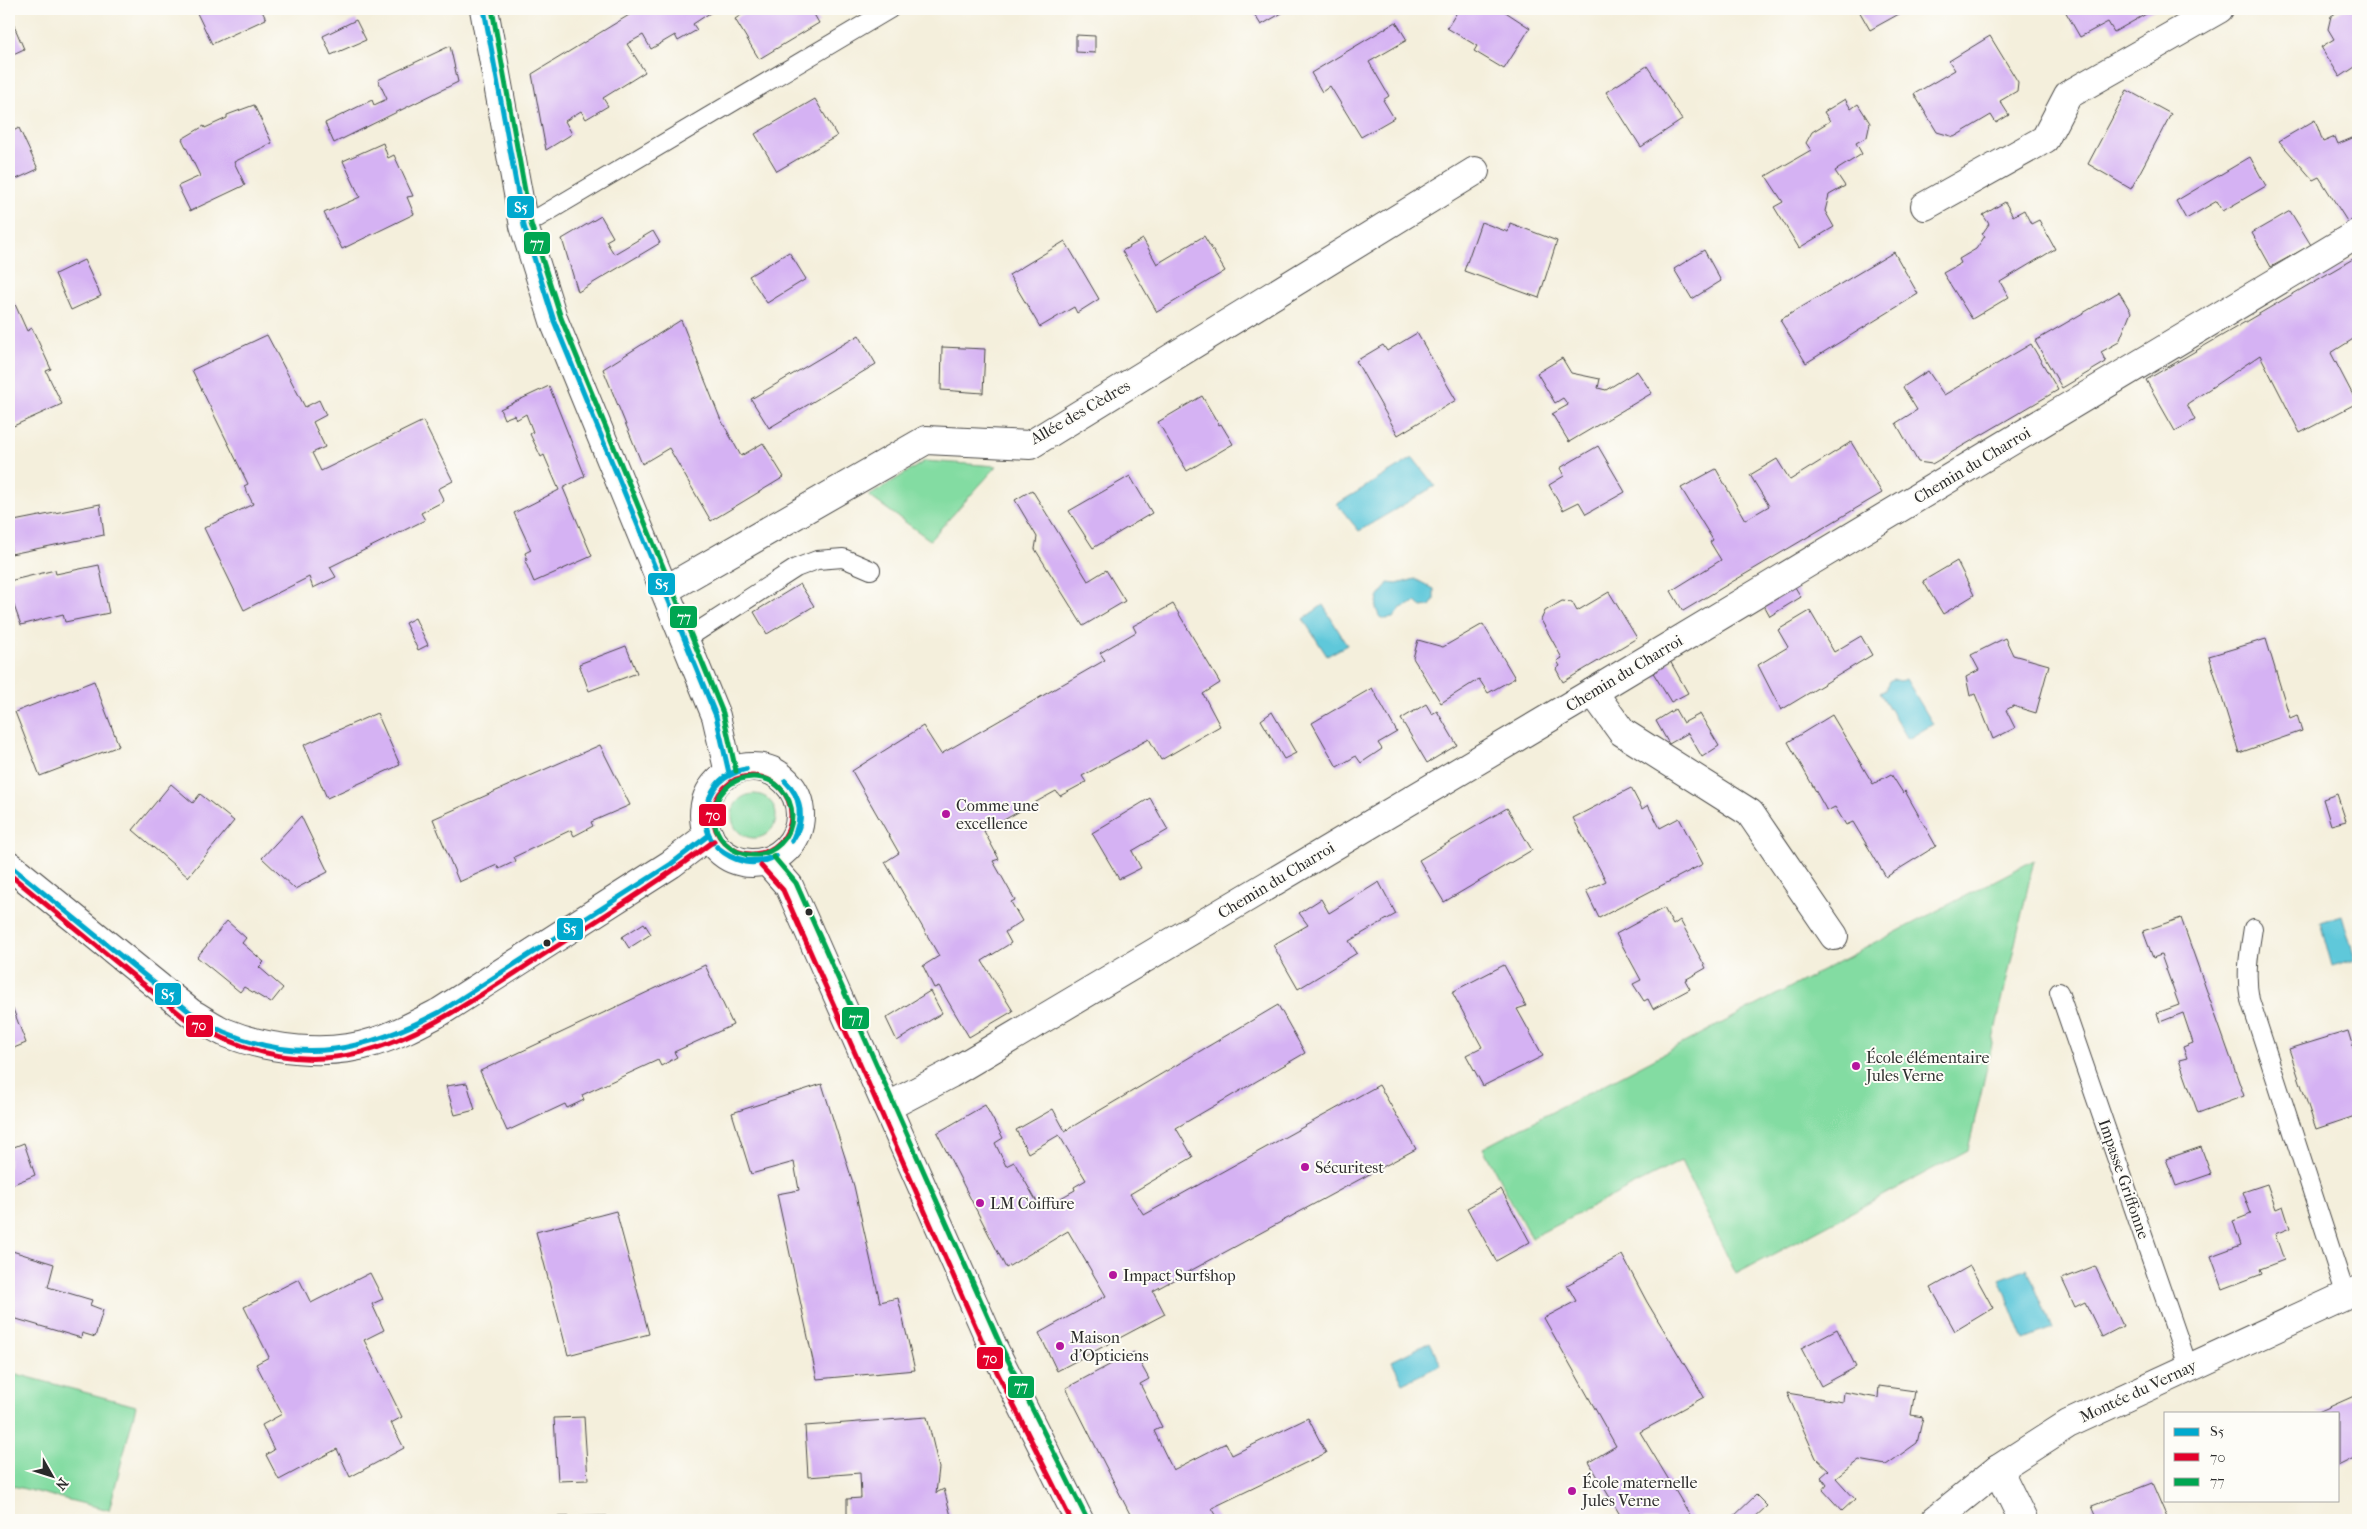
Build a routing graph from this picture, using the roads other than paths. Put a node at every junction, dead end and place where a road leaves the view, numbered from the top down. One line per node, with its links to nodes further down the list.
1 (484, 9): 6 (street)
2 (890, 9): 6 (lane)
3 (2219, 9): 5 (street)
4 (1475, 171): 9 (street, Allée des Cèdres)
5 (1925, 206)
6 (524, 226): 9 (street)
7 (2358, 233): 11 (street, Chemin du Charroi)
8 (871, 570): 10 (lane)
9 (665, 590): 10 (street)
10 (686, 639): 12 (street)
11 (1593, 692): 17 (street); 19 (street, Chemin du Charroi)
12 (729, 773): 13 (street); 14 (street)
13 (709, 834): 14 (street); 15 (street)
14 (767, 861): 19 (street)
15 (9, 865)
16 (2253, 928): 20 (lane)
17 (1834, 936)
18 (2059, 992): 21 (lane, Impasse Griffonne)
19 (887, 1107): 23 (street)
20 (2352, 1293): 21 (street, Montée du Vernay)
21 (2188, 1366): 22 (street, Montée du Vernay)
22 (1998, 1469): 24 (street, Montée du Vernay); 25 (street)
23 (1079, 1520)
24 (1935, 1520)
25 (2023, 1520)

